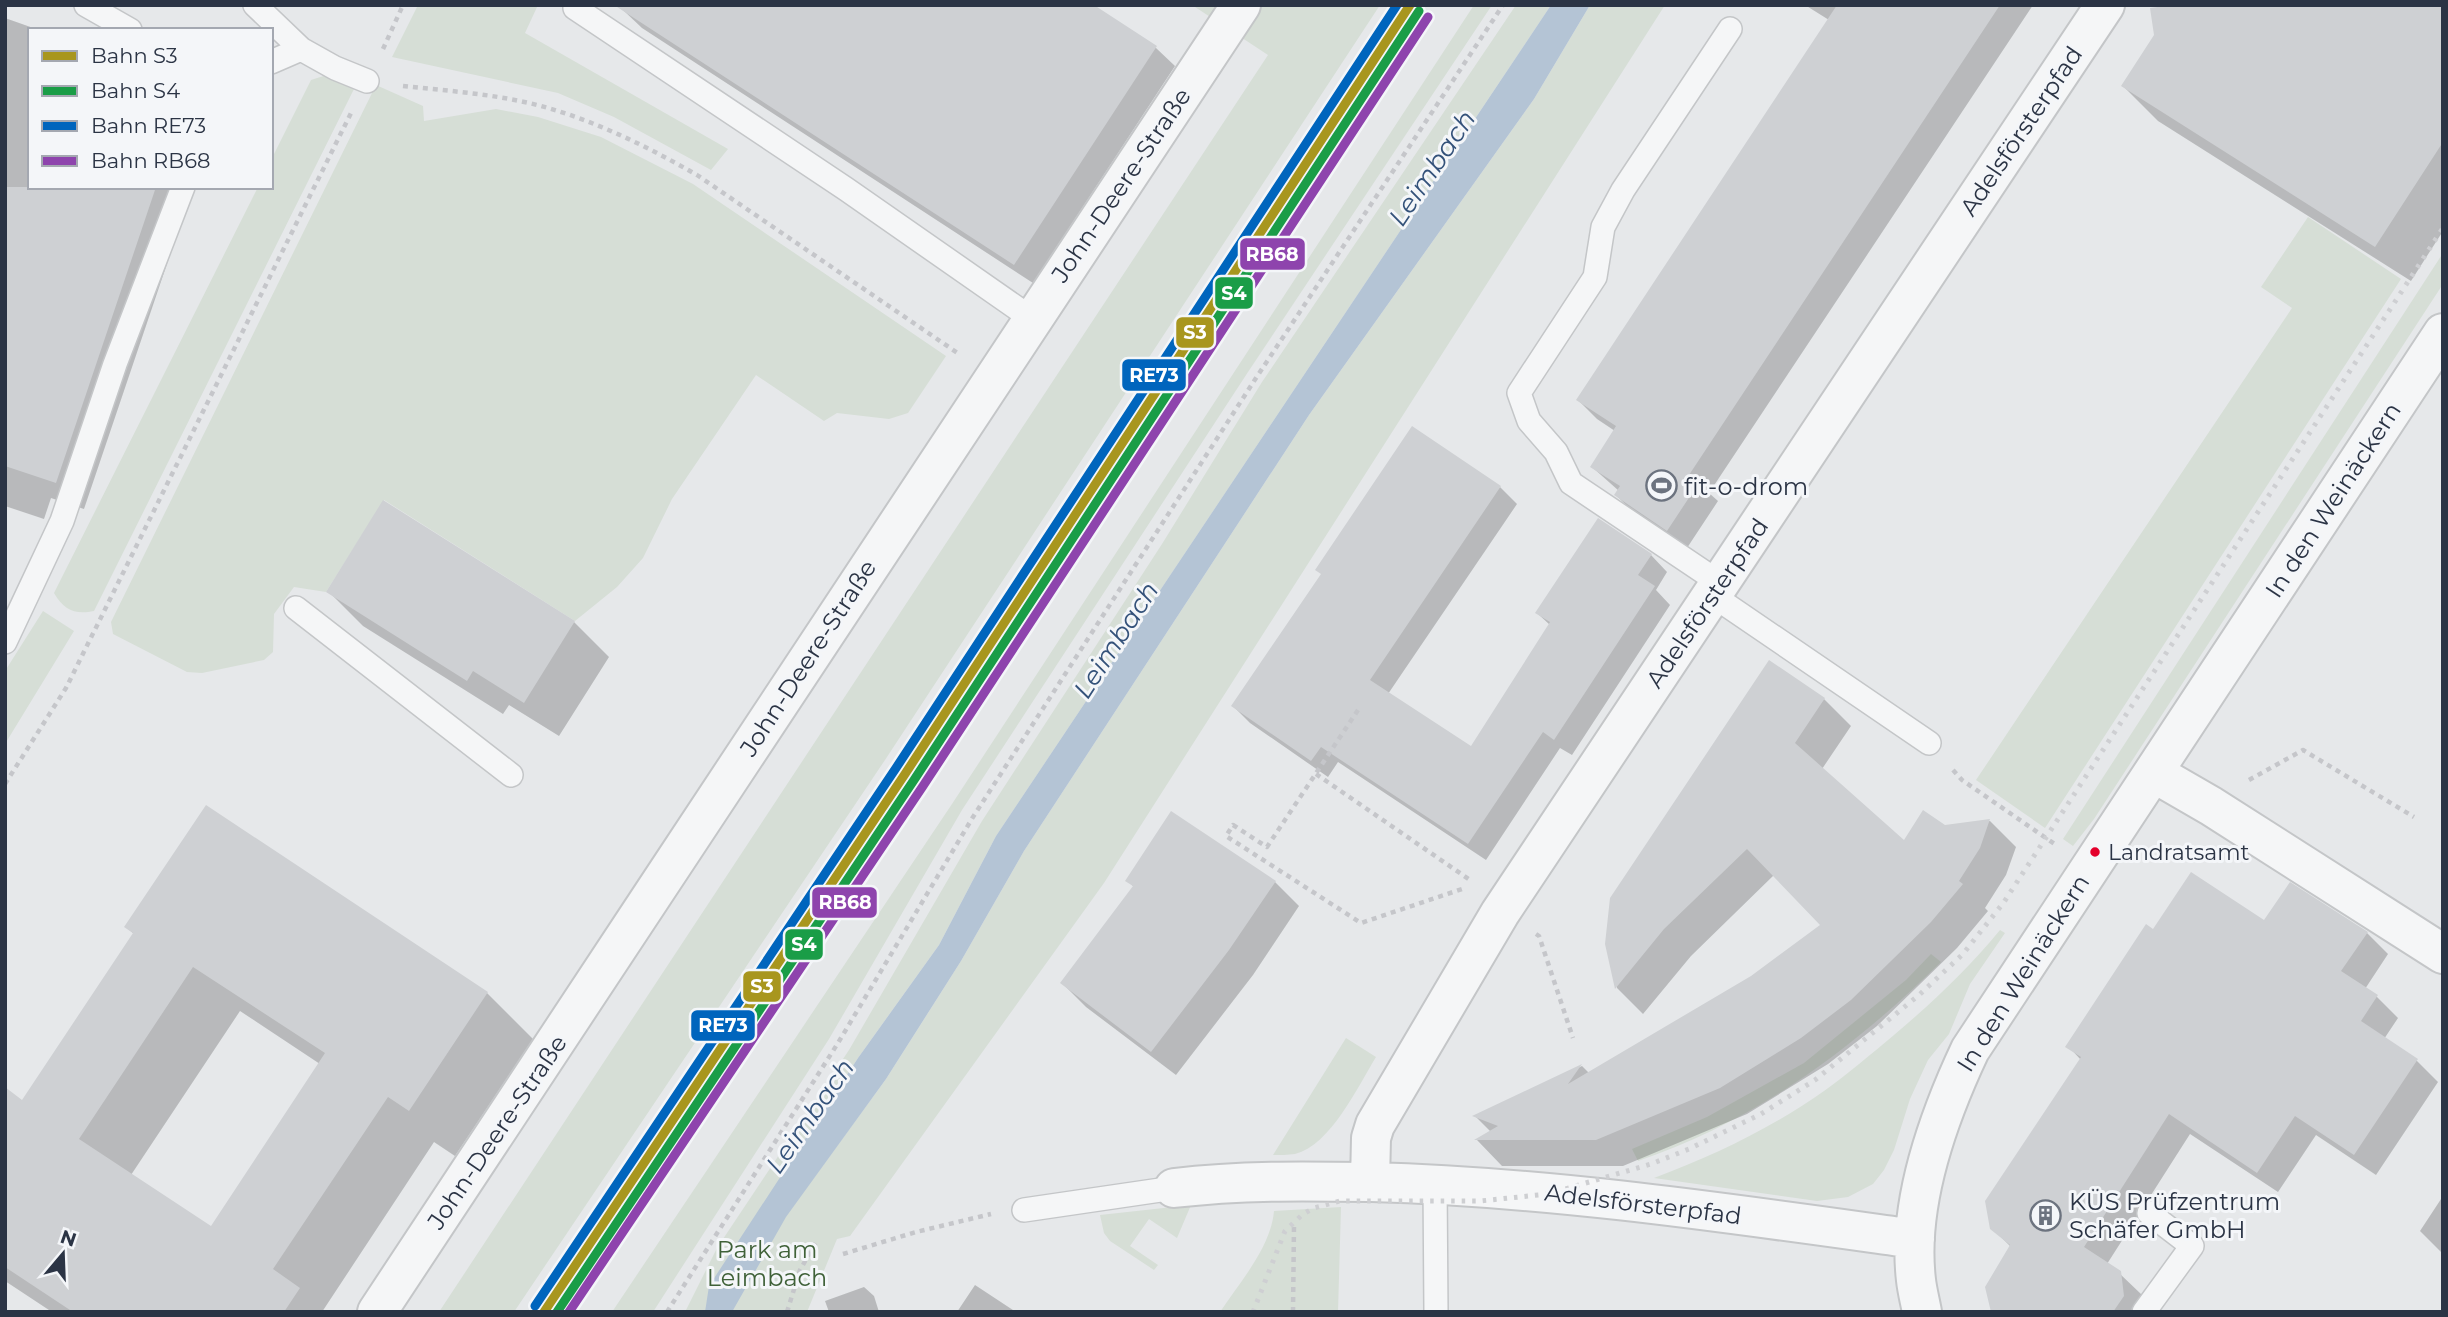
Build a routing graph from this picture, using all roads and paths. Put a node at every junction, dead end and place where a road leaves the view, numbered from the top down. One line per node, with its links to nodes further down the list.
1 (86, 5): 8 (lane)
2 (255, 5): 10 (lane)
3 (403, 5): 12 (path)
4 (577, 5): 14 (lane)
5 (1241, 5): 14 (street, John-Deere-Straße)
6 (1503, 5): 42 (path)
7 (2105, 5): 17 (street, Adelsförsterpfad)
8 (126, 28)
9 (1730, 29): 17 (lane)
10 (301, 49): 11 (lane); 12 (lane)
11 (273, 61)
12 (367, 81): 16 (path); 25 (path)
13 (182, 189): 19 (lane)
14 (1031, 318): 16 (street, John-Deere-Straße)
15 (2443, 332): 22 (street, In den Weinäckern)
16 (992, 377): 41 (street, John-Deere-Straße)
17 (1716, 589): 21 (lane); 29 (street, Adelsförsterpfad)
18 (296, 608): 24 (lane)
19 (5, 642)
20 (1359, 710): 23 (path)
21 (1929, 743): 28 (path)
22 (2154, 773): 26 (street); 28 (street, In den Weinäckern)
23 (1316, 774): 23 (path)
24 (511, 775)
25 (5, 784)
26 (2211, 806): 27 (path); 30 (street)
27 (2414, 817)
28 (2089, 868): 38 (street, In den Weinäckern)
29 (1500, 914): 31 (path); 33 (street, Adelsförsterpfad)
30 (2443, 954)
31 (1573, 1038)
32 (1293, 1180): 33 (street, Adelsförsterpfad); 35 (street, Adelsförsterpfad); 44 (path)
33 (1370, 1182): 34 (street, Adelsförsterpfad)
34 (1435, 1183): 38 (street, Adelsförsterpfad); 45 (lane)
35 (1174, 1188): 36 (lane, Adelsförsterpfad)
36 (1024, 1210): 40 (path)
37 (2148, 1213): 47 (lane)
38 (1915, 1239): 46 (street, In den Weinäckern)
39 (816, 1242): 43 (path)
40 (843, 1254)
41 (377, 1312)
42 (667, 1312)
43 (787, 1312)
44 (1293, 1312)
45 (1436, 1312)
46 (1922, 1312)
47 (2144, 1312)

